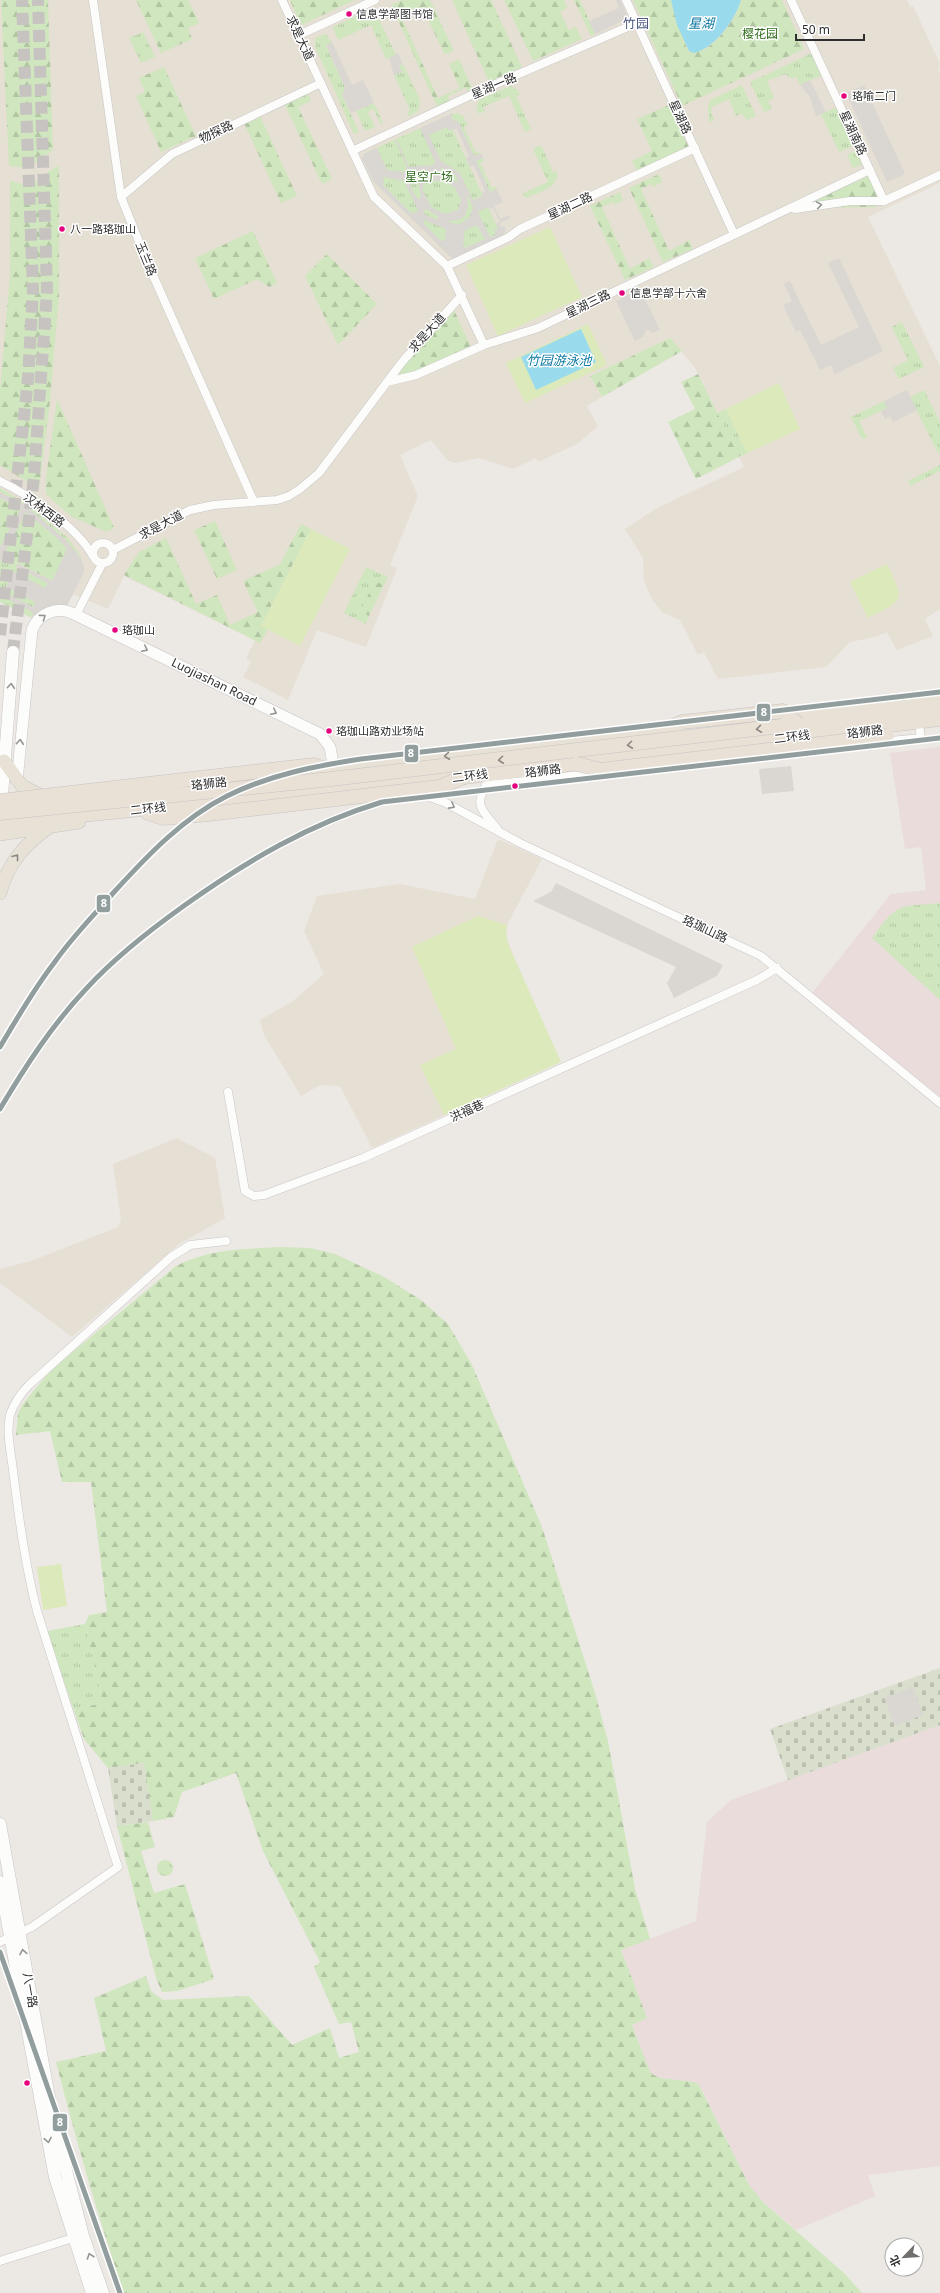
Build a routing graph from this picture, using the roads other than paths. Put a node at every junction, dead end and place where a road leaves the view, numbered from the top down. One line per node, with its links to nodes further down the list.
1 (93, 0): 13 (street, 玉兰路)
2 (282, 0): 7 (street, 求是大道)
3 (375, 0): 7 (street)
4 (626, 0): 6 (street, 星湖路)
5 (791, 0): 11 (street, 星湖南路)
6 (636, 23): 9 (street, 星湖路); 10 (street, 星湖一路)
7 (299, 35): 8 (street, 求是大道)
8 (321, 83): 10 (street, 求是大道); 13 (street, 物探路)
9 (695, 148): 16 (street, 星湖路); 17 (street, 星湖二路)
10 (352, 150): 17 (street, 求是大道)
11 (870, 170): 14 (street, 星湖南路); 15 (street, 星湖三路)
12 (940, 175): 14 (street)
13 (122, 197): 22 (street, 玉兰路)
14 (884, 201): 15 (street, one-way to 14)
15 (780, 212): 16 (street, 星湖三路)
16 (734, 234): 19 (street, 星湖三路)
17 (447, 266): 18 (street, 求是大道)
18 (462, 295): 19 (street); 20 (street, 求是大道)
19 (484, 345): 20 (street, 星湖三路)
20 (387, 382): 22 (street, 求是大道)
21 (0, 481): 23 (street, 汉林西路)
22 (254, 502): 25 (street, 求是大道)
23 (85, 542): 24 (street); 26 (street)
24 (96, 546): 25 (street); 26 (street)
25 (113, 550): 26 (street)
26 (98, 561): 27 (street)
27 (74, 614): 38 (street, Luojiashan Road, one-way to 38); 40 (street, one-way to 27)
28 (14, 652): 36 (main road, one-way to 28)
29 (940, 698): 35 (main road, 珞狮路)
30 (940, 708): 33 (highway, 二环线)
31 (940, 719): 37 (highway, 二环线)
32 (940, 723): 34 (main road, 珞狮路)
33 (798, 724): 35 (highway, bridge); 44 (highway, 二环线, one-way to 44, bridge)
34 (919, 725): 37 (highway, bridge); 41 (main road, 珞狮路)
35 (667, 729): 38 (main road, 珞狮路, one-way to 38)
36 (4, 761): 40 (main road); 44 (main road)
37 (577, 764): 39 (highway, 二环线)
38 (332, 771): 43 (main road, 珞狮路); 44 (highway, bridge)
39 (464, 776): 45 (highway, bridge); 48 (highway, 二环线)
40 (17, 781): 43 (main road)
41 (489, 781): 42 (main road, 珞狮路); 49 (street, 珞珈山路)
42 (402, 787): 45 (main road, 珞狮路); 49 (street, one-way to 49)
43 (49, 799): 44 (main road, 珞狮路)
44 (0, 806): 46 (main road)
45 (148, 813): 47 (main road, 珞狮路)
46 (0, 822)
47 (52, 825): 50 (main road, 珞狮路); 51 (main road, one-way to 47)
48 (0, 826)
49 (500, 833): 52 (street, 珞珈山路)
50 (0, 834)
51 (0, 893)
52 (777, 968): 53 (street, 洪福巷); 54 (street, 珞珈山路)
53 (228, 1092)
54 (940, 1103)
55 (226, 1241): 58 (street)
56 (0, 1824): 58 (main road, 八一路)
57 (0, 1882): 58 (main road, 八一路)
58 (10, 1938): 59 (main road, 八一路, one-way to 59); 62 (main road, 八一路, one-way to 58)
59 (73, 2238): 60 (street); 61 (main road, 八一路)
60 (0, 2262)
61 (92, 2293)
62 (103, 2293)

